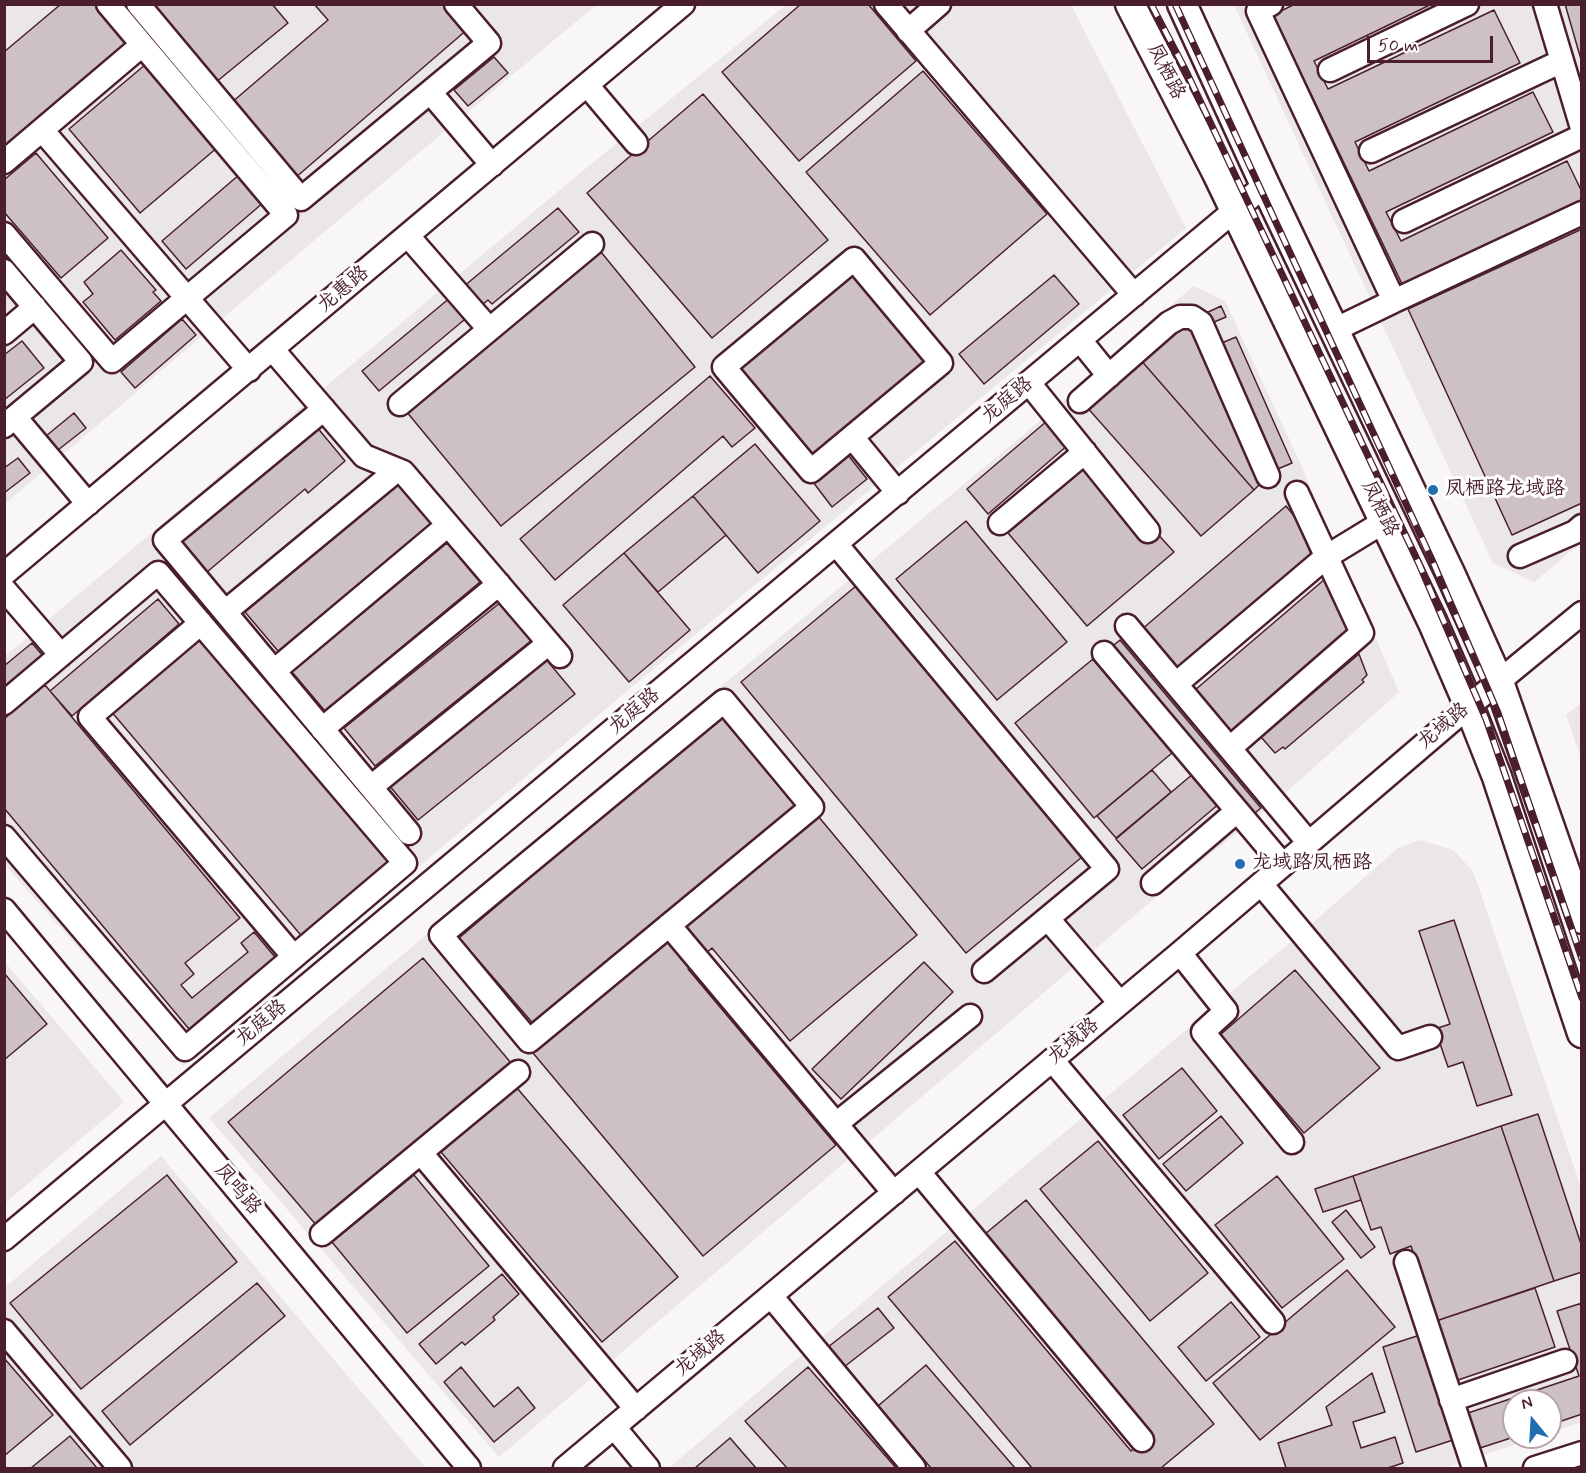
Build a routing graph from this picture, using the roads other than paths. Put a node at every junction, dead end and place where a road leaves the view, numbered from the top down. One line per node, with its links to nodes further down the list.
1 (108, 4): 13 (street)
2 (138, 4): 17 (street)
3 (456, 4): 17 (street)
4 (886, 4): 12 (street)
5 (939, 4): 12 (street)
6 (1130, 4): 26 (main road, 凤栖路)
7 (1182, 4): 25 (main road, 凤栖路)
8 (1271, 4): 35 (street)
9 (1467, 4): 15 (street)
10 (1545, 4): 14 (street)
11 (682, 5): 16 (street, 龙惠路)
12 (908, 31): 33 (street)
13 (142, 45): 19 (street); 34 (street)
14 (1562, 61): 18 (street); 22 (street)
15 (1330, 70)
16 (587, 85): 21 (street); 24 (street, 龙惠路)
17 (430, 92): 24 (street)
18 (1581, 128)
19 (42, 130): 23 (street); 34 (street)
20 (1581, 136): 28 (street)
21 (636, 142)
22 (1371, 151)
23 (4, 162)
24 (492, 165): 30 (street, 龙惠路)
25 (1265, 185): 26 (street, 龙庭路); 38 (main road, 凤栖路)
26 (1235, 211): 33 (street, 龙庭路); 56 (main road, 凤栖路)
27 (1581, 213): 35 (street)
28 (1404, 221)
29 (4, 234): 34 (street)
30 (408, 236): 37 (street); 41 (street, 龙惠路)
31 (592, 244): 37 (street)
32 (4, 271): 36 (street)
33 (1134, 295): 40 (street, 龙庭路)
34 (187, 298): 42 (street)
35 (1394, 301): 38 (street)
36 (34, 307): 39 (street); 48 (street)
37 (489, 329): 46 (street)
38 (1334, 330): 67 (main road, 凤栖路)
39 (4, 333)
40 (1080, 340): 43 (street); 44 (street, 龙庭路)
41 (273, 350): 42 (street, 龙惠路); 47 (street)
42 (249, 370): 55 (street, 龙惠路)
43 (1109, 376): 45 (street); 52 (street)
44 (1029, 382): 50 (street); 53 (street, 龙庭路)
45 (1080, 401)
46 (400, 404)
47 (324, 409): 51 (street); 68 (street)
48 (10, 422): 55 (street)
49 (852, 437): 49 (street); 53 (street)
50 (1085, 452): 57 (street); 59 (street)
51 (397, 470): 58 (street); 68 (street)
52 (1268, 476)
53 (897, 493): 61 (street, 龙庭路)
54 (1297, 493): 63 (street)
55 (88, 504): 64 (street, 龙惠路)
56 (1385, 520): 63 (street); 71 (main road, 凤栖路)
57 (1000, 523)
58 (448, 525): 65 (street); 75 (street)
59 (1148, 531)
60 (1579, 532): 62 (street)
61 (836, 544): 93 (street); 105 (street, 龙庭路)
62 (1520, 556)
63 (1326, 557): 77 (street); 81 (street)
64 (4, 574)
65 (499, 584): 80 (street); 84 (street)
66 (4, 589): 74 (street)
67 (1467, 611): 71 (main road); 76 (main road, 凤栖路)
68 (225, 612): 75 (street)
69 (1581, 613): 76 (street, 龙域路)
70 (201, 623): 74 (street); 97 (street); 97 (street)
71 (1433, 623): 79 (main road, 凤栖路)
72 (1127, 626): 77 (street)
73 (1104, 653): 85 (street)
74 (61, 656): 78 (street)
75 (274, 671): 80 (street)
76 (1499, 682): 79 (street, 龙域路); 82 (main road, 凤栖路)
77 (1176, 684): 81 (street)
78 (4, 703)
79 (1469, 706): 83 (main road, 凤栖路); 88 (street, 龙域路)
80 (322, 729): 84 (street)
81 (1230, 748): 88 (street)
82 (1529, 764): 83 (main road); 94 (main road, 凤栖路)
83 (1497, 777): 101 (main road, 凤栖路)
84 (371, 787): 86 (street)
85 (1237, 811): 89 (street); 90 (street)
86 (409, 833)
87 (4, 837): 97 (street)
88 (1309, 843): 89 (street, 龙域路)
89 (1283, 865): 91 (street, 龙域路)
90 (1153, 883)
91 (1261, 884): 96 (street, 龙域路); 102 (street)
92 (4, 910): 105 (street, 凤鸣路)
93 (1048, 919): 98 (street); 99 (street)
94 (1581, 919)
95 (669, 925): 95 (street); 106 (street)
96 (1180, 953): 99 (street, 龙域路); 107 (street)
97 (294, 957)
98 (984, 971)
99 (1120, 1003): 103 (street, 龙域路)
100 (969, 1016): 106 (street)
101 (1581, 1033)
102 (1430, 1037)
103 (1052, 1060): 109 (street, 龙域路); 115 (street)
104 (518, 1072): 108 (street)
105 (166, 1104): 112 (street, 龙庭路); 124 (street, 凤鸣路)
106 (836, 1124): 110 (street)
107 (1292, 1142)
108 (421, 1153): 111 (street); 119 (street)
109 (919, 1172): 110 (street, 龙域路); 121 (street)
110 (894, 1193): 114 (street, 龙域路)
111 (322, 1234)
112 (4, 1239)
113 (1406, 1262): 118 (street)
114 (771, 1296): 119 (street, 龙域路); 127 (street)
115 (1273, 1322)
116 (4, 1331): 123 (street)
117 (1565, 1361): 118 (street)
118 (1451, 1400): 128 (street)
119 (636, 1409): 120 (street, 龙域路)
120 (614, 1427): 125 (street, 龙域路); 126 (street)
121 (1142, 1440)
122 (1581, 1453): 129 (street)
123 (120, 1468)
124 (469, 1468)
125 (564, 1468)
126 (648, 1468)
127 (914, 1468)
128 (1474, 1468)
129 (1535, 1468)

